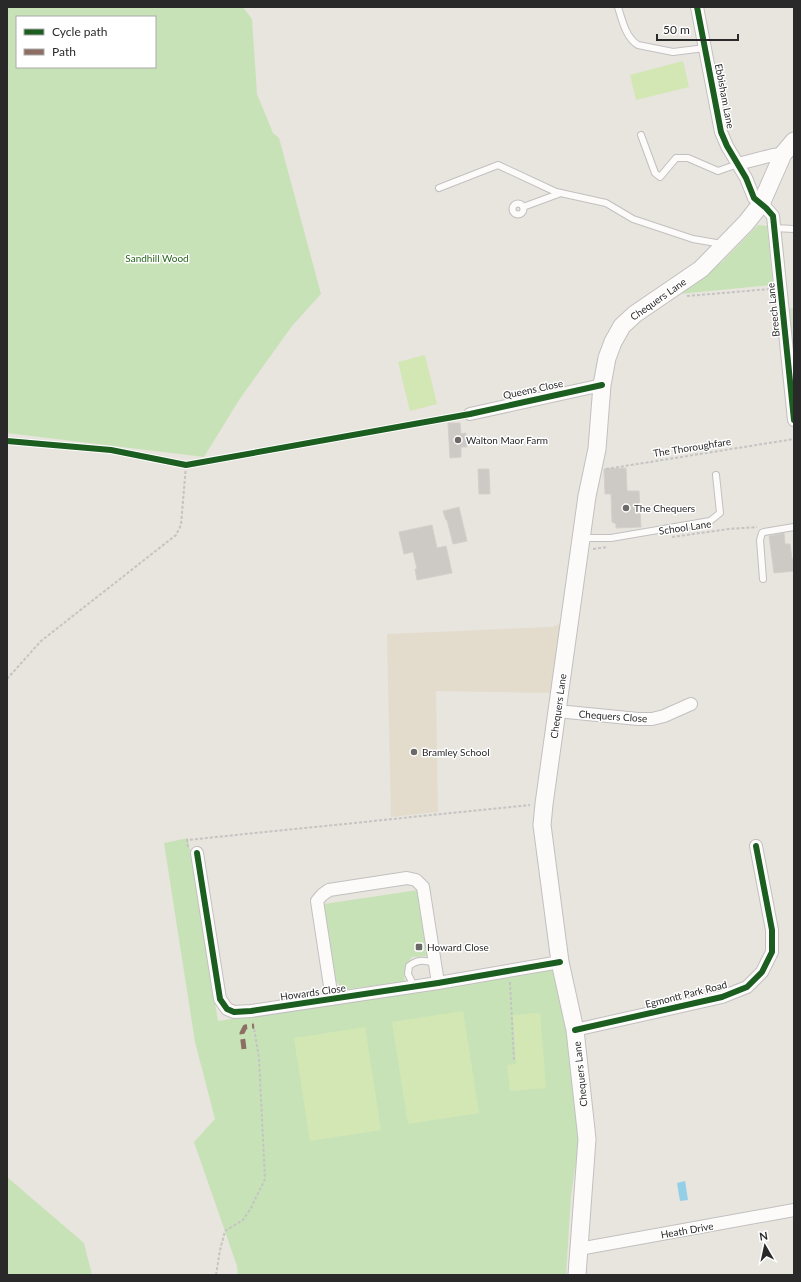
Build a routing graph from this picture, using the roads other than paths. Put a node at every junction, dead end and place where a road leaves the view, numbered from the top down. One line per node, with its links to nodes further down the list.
1 (618, 7): 3 (lane)
2 (697, 7): 3 (street, Ebbisham Lane)
3 (705, 48): 6 (street, Ebbisham Lane)
4 (641, 135): 6 (lane)
5 (789, 147): 6 (street); 9 (main road, Chequers Lane)
6 (738, 164): 9 (street, Ebbisham Lane)
7 (439, 188): 8 (lane)
8 (561, 193): 10 (lane); 13 (lane)
9 (761, 204): 11 (street, Breech Lane); 13 (main road, Chequers Lane)
10 (523, 207)
11 (774, 228): 12 (lane); 16 (street, Breech Lane)
12 (794, 229)
13 (726, 245): 14 (main road, Chequers Lane)
14 (602, 385): 15 (street, Queens Close); 19 (main road, Chequers Lane)
15 (470, 414)
16 (794, 420)
17 (716, 475): 19 (lane)
18 (794, 527): 20 (lane)
19 (581, 544): 22 (main road, Chequers Lane)
20 (763, 579)
21 (691, 704): 22 (street, Chequers Close)
22 (557, 711): 25 (main road, Chequers Lane)
23 (756, 846): 30 (street, Egmontt Park Road)
24 (197, 853): 29 (street, Howards Close)
25 (560, 962): 27 (street, Howards Close); 30 (main road, Chequers Lane)
26 (434, 964): 27 (street, Howards Close); 28 (lane); 29 (street, Howards Close)
27 (438, 983): 28 (street, Howards Close)
28 (414, 986): 29 (street, Howards Close)
29 (332, 999)
30 (575, 1030): 32 (main road, Chequers Lane)
31 (794, 1210): 32 (street, Heath Drive)
32 (579, 1249): 33 (main road, Chequers Lane)
33 (577, 1275)

